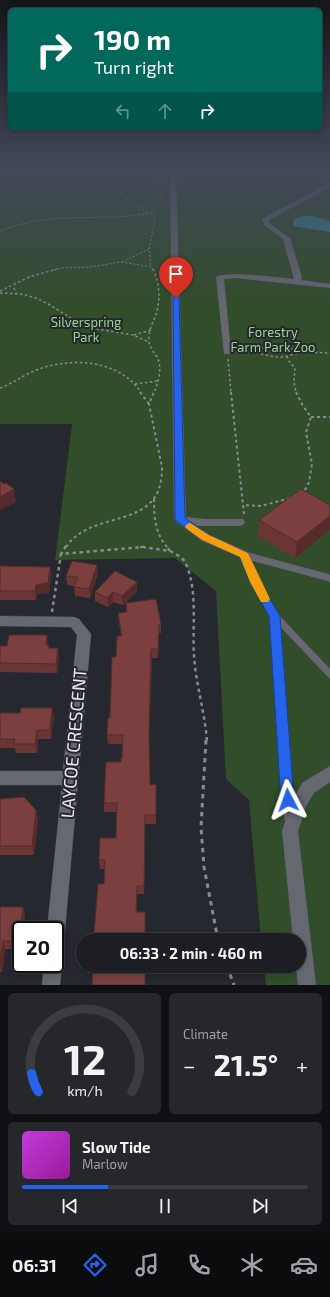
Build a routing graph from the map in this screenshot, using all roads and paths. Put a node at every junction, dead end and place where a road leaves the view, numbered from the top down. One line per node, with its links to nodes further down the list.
1 (61, 217): 5 (path)
2 (154, 217): 6 (path)
3 (174, 217): 32 (street)
4 (269, 217): 9 (street)
5 (0, 232)
6 (149, 249): 7 (path); 8 (path)
7 (121, 262): 8 (path); 10 (path)
8 (152, 267): 14 (path)
9 (297, 282): 11 (street); 17 (street)
10 (15, 283): 12 (path); 13 (path)
11 (330, 286)
12 (0, 292): 13 (path)
13 (16, 293): 15 (path)
14 (151, 330): 15 (path); 16 (path)
15 (133, 335): 16 (path)
16 (149, 342): 22 (path)
17 (227, 352): 18 (path); 31 (path)
18 (251, 352): 19 (path); 21 (path)
19 (303, 352): 20 (path); 21 (path)
20 (330, 353)
21 (287, 356): 27 (path)
22 (158, 381): 23 (path); 25 (path)
23 (135, 384): 24 (path); 25 (path)
24 (0, 388)
25 (149, 404): 30 (path)
26 (330, 416): 27 (path)
27 (311, 417): 29 (path)
28 (295, 497): 31 (path)
29 (302, 497)
30 (154, 499): 34 (path); 35 (path)
31 (243, 505): 33 (path)
32 (180, 520): 33 (street); 36 (street)
33 (239, 522)
34 (170, 551): 35 (path); 47 (path)
35 (61, 554): 38 (path)
36 (244, 555): 37 (lane); 39 (lane)
37 (330, 578)
38 (52, 611)
39 (275, 616): 41 (lane); 45 (lane)
40 (0, 621): 44 (street, LAYCOE CRESCENT)
41 (330, 674)
42 (329, 776): 45 (street)
43 (0, 778): 44 (street)
44 (70, 778): 46 (street, LAYCOE CRESCENT)
45 (290, 831): 52 (street)
46 (57, 921)
47 (216, 933)
48 (52, 973): 50 (street)
49 (230, 973): 51 (path)
50 (51, 985)
51 (234, 985)
52 (307, 985)

